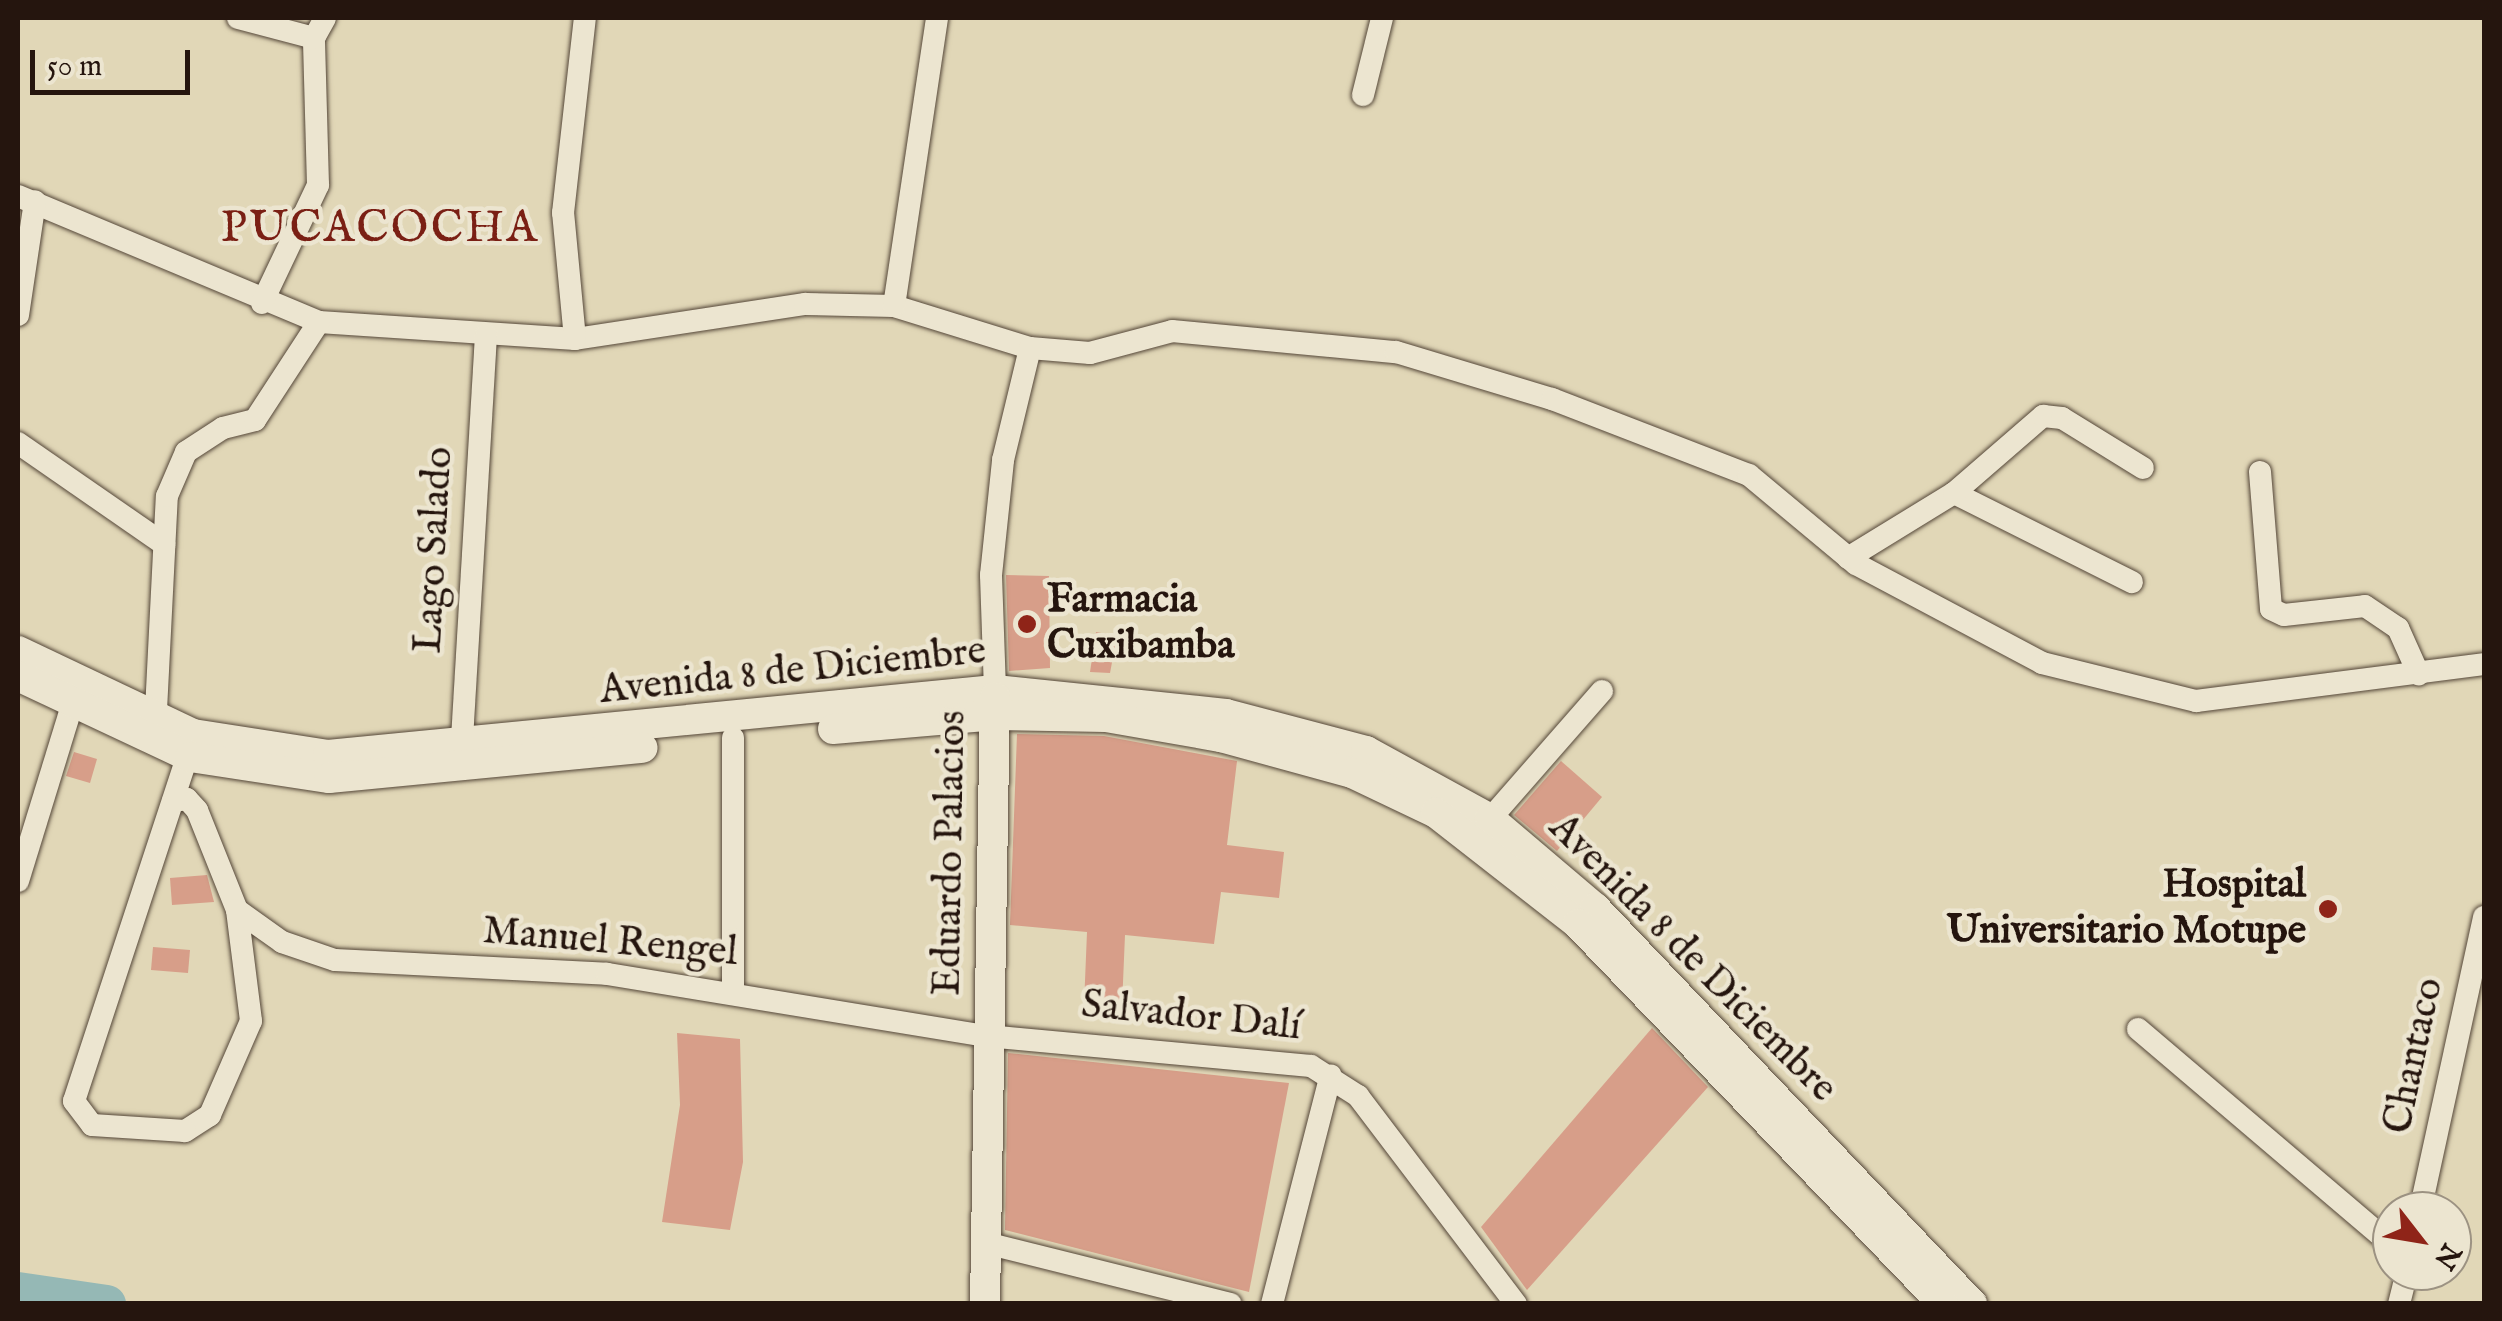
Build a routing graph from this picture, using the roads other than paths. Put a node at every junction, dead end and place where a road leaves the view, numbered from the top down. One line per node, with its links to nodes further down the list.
1 (238, 18): 5 (street)
2 (585, 18): 13 (street)
3 (937, 18): 9 (street)
4 (1382, 18): 6 (street)
5 (320, 28): 8 (street)
6 (1364, 95)
7 (26, 199): 8 (street); 10 (street)
8 (262, 303): 11 (street)
9 (894, 306): 13 (street); 14 (street)
10 (18, 315)
11 (319, 322): 12 (street); 19 (street)
12 (486, 334): 13 (street); 32 (street, Lago Salado)
13 (575, 339)
14 (1030, 348): 20 (street); 27 (street, Eduardo Palacios)
15 (18, 443): 19 (street)
16 (2143, 468): 18 (street)
17 (2260, 472): 24 (street)
18 (1954, 492): 20 (street); 21 (street)
19 (164, 544): 29 (street)
20 (1848, 558): 24 (street)
21 (2132, 582)
22 (18, 651): 29 (main road, Avenida 8 de Diciembre)
23 (2484, 664): 24 (street)
24 (2419, 675)
25 (18, 676): 28 (main road, Avenida 8 de Diciembre)
26 (1602, 691): 34 (street)
27 (996, 702): 30 (main road, Avenida 8 de Diciembre); 32 (main road, Avenida 8 de Diciembre); 34 (main road, Avenida 8 de Diciembre); 40 (main road, Eduardo Palacios); 49 (main road, Avenida 8 de Diciembre)
28 (72, 706): 29 (main road, Avenida 8 de Diciembre); 35 (street)
29 (155, 731): 31 (main road, Avenida 8 de Diciembre)
30 (733, 738): 32 (main road, Avenida 8 de Diciembre); 38 (street)
31 (191, 746): 32 (main road, Avenida 8 de Diciembre); 33 (street)
32 (460, 757)
33 (173, 801): 36 (street); 36 (street)
34 (1490, 820): 50 (main road, Avenida 8 de Diciembre)
35 (18, 881)
36 (236, 910): 38 (street, Manuel Rengel)
37 (2484, 917): 42 (street, Chantaco)
38 (732, 990): 40 (street, Manuel Rengel)
39 (2138, 1029): 43 (street)
40 (987, 1036): 41 (street, Salvador Dalí); 44 (main road, Eduardo Palacios)
41 (1331, 1074): 47 (street); 48 (street, Salvador Dalí)
42 (2424, 1191)
43 (2372, 1228)
44 (986, 1243): 45 (main road, Eduardo Palacios); 46 (street)
45 (985, 1304)
46 (1230, 1304)
47 (1272, 1304)
48 (1516, 1304)
49 (1943, 1304)
50 (1972, 1304)

